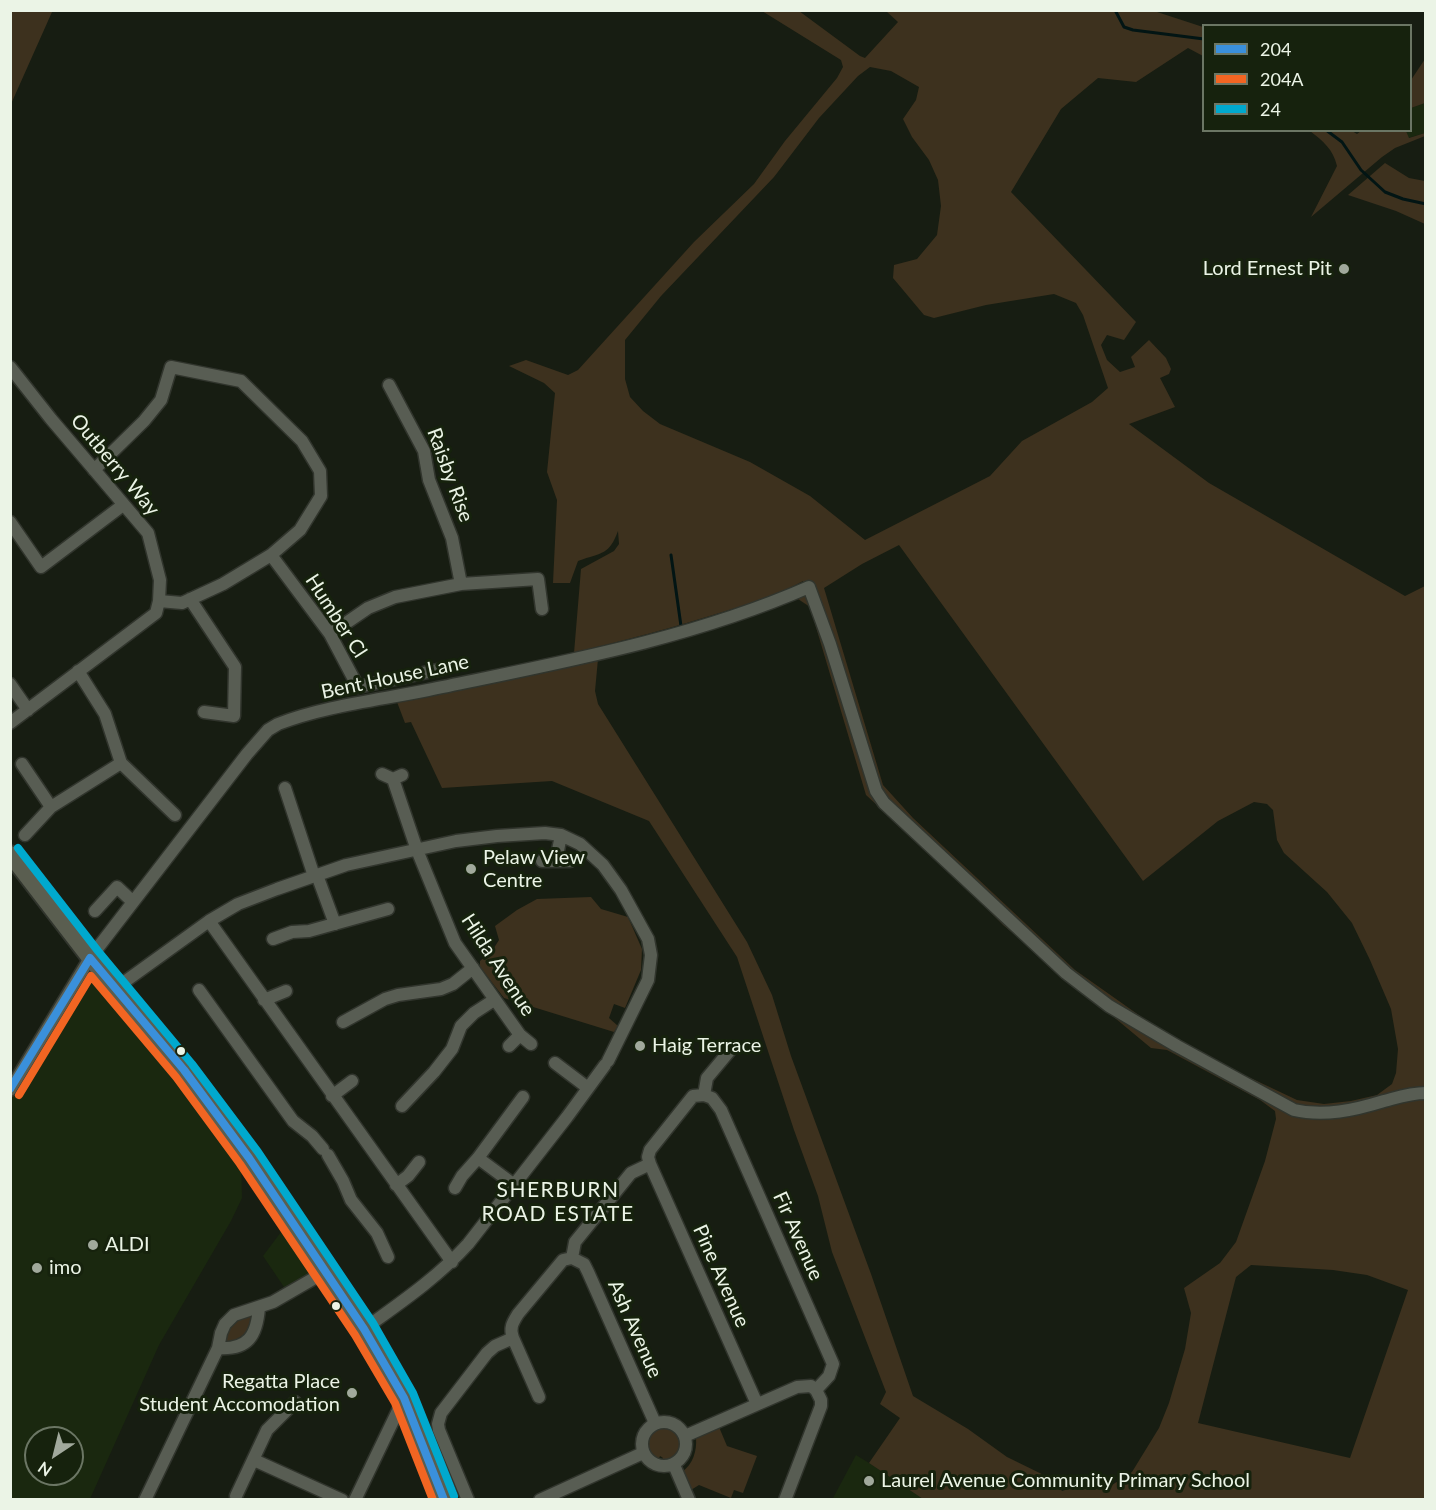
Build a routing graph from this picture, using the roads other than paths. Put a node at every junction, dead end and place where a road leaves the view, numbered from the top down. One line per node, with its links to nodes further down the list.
1 (10, 367): 3 (street, Outberry Way)
2 (389, 385): 7 (street, Raisby Rise)
3 (94, 470): 4 (street, Outberry Way); 6 (street)
4 (123, 505): 5 (street); 9 (street, Outberry Way)
5 (10, 522)
6 (271, 555): 8 (street); 11 (street, Humber Cl)
7 (461, 584): 10 (street); 11 (street)
8 (190, 600): 9 (street); 16 (street)
9 (159, 601): 13 (street)
10 (542, 609)
11 (330, 634): 12 (street, Humber Cl)
12 (442, 669)
13 (78, 671): 15 (street); 18 (street)
14 (10, 684): 15 (street)
15 (28, 710): 17 (street)
16 (204, 712)
17 (10, 723)
18 (121, 763): 22 (street); 23 (street)
19 (22, 764): 22 (street)
20 (392, 776): 26 (street, Hilda Avenue)
21 (285, 788): 31 (street)
22 (51, 807): 24 (street)
23 (175, 815)
24 (25, 835)
25 (566, 837): 26 (street); 29 (street); 52 (street)
26 (417, 850): 31 (street); 39 (street, Hilda Avenue)
27 (10, 854): 38 (main road)
28 (542, 861): 29 (street)
29 (556, 861): 30 (street)
30 (570, 861)
31 (315, 875): 35 (street); 36 (street)
32 (133, 902): 34 (street); 38 (street, Bent House Lane); 54 (street, Bent House Lane)
33 (388, 909): 36 (street)
34 (95, 911)
35 (209, 921): 40 (street); 43 (street)
36 (335, 924): 37 (street)
37 (272, 941)
38 (90, 958): 40 (main road); 53 (street, Bent House Lane)
39 (472, 969): 44 (street, Hilda Avenue); 45 (street)
40 (116, 988): 68 (main road)
41 (199, 990): 65 (street)
42 (286, 991): 43 (street)
43 (264, 1000): 56 (street)
44 (494, 1000): 46 (street, Hilda Avenue); 58 (street)
45 (343, 1022)
46 (520, 1035): 47 (street, Hilda Avenue); 48 (street, Hilda Avenue)
47 (531, 1044)
48 (509, 1046)
49 (732, 1048): 55 (street)
50 (555, 1063): 52 (street)
51 (352, 1081): 56 (street)
52 (588, 1088): 62 (street)
53 (10, 1090)
54 (1425, 1093)
55 (704, 1095): 61 (street); 73 (street, Fir Avenue)
56 (332, 1096): 63 (street)
57 (523, 1097): 59 (street)
58 (402, 1106)
59 (478, 1158): 62 (street); 64 (street)
60 (419, 1162): 63 (street)
61 (650, 1164): 66 (street); 77 (street, Pine Avenue)
62 (513, 1184): 67 (street)
63 (396, 1185): 67 (street)
64 (455, 1188)
65 (388, 1257)
66 (572, 1258): 71 (street); 78 (street, Ash Avenue)
67 (452, 1262): 70 (street)
68 (325, 1272): 69 (street); 70 (main road)
69 (259, 1307): 72 (street); 72 (street)
70 (364, 1329): 75 (main road)
71 (513, 1338): 74 (street); 88 (street)
72 (218, 1348): 84 (street)
73 (818, 1393): 77 (street); 91 (street)
74 (539, 1397)
75 (404, 1398): 86 (street); 87 (main road)
76 (295, 1402): 81 (street)
77 (757, 1404): 79 (street)
78 (654, 1423): 79 (street); 80 (street)
79 (685, 1436): 82 (street)
80 (643, 1453): 82 (street); 89 (street)
81 (254, 1460): 83 (street); 85 (street)
82 (674, 1465): 90 (street)
83 (236, 1496)
84 (145, 1500)
85 (342, 1500)
86 (355, 1500)
87 (444, 1500)
88 (468, 1500)
89 (540, 1500)
90 (689, 1500)
91 (785, 1500)

